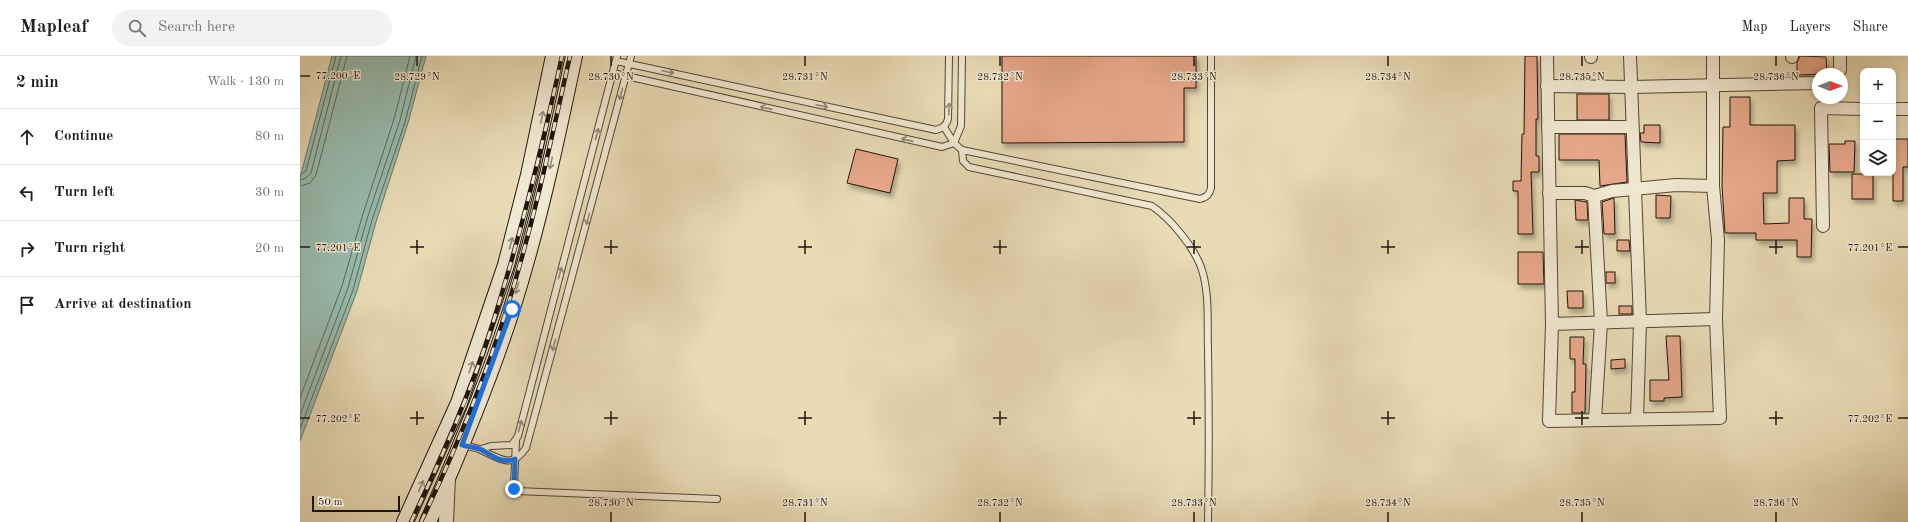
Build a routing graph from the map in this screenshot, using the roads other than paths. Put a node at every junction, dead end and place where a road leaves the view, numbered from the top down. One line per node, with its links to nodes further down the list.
1 (554, 56): 51 (main road, one-way to 1)
2 (574, 56): 46 (main road, one-way to 46)
3 (631, 56): 12 (lane)
4 (949, 56): 14 (lane)
5 (962, 56): 13 (lane)
6 (1211, 56): 33 (lane)
7 (1547, 56): 20 (street)
8 (1630, 56): 21 (street)
9 (1713, 56): 19 (street)
10 (1840, 56): 15 (street)
11 (617, 58): 12 (lane); 16 (lane)
12 (629, 64): 17 (lane); 22 (lane, one-way to 22)
13 (962, 66): 14 (lane); 32 (lane)
14 (949, 67): 29 (lane, one-way to 14)
15 (1840, 68)
16 (613, 73): 17 (lane); 45 (lane, one-way to 16)
17 (626, 76): 28 (lane, one-way to 17); 48 (lane, one-way to 48)
18 (1812, 83): 19 (street)
19 (1714, 85): 21 (street); 34 (street)
20 (1547, 86): 21 (street); 30 (street)
21 (1631, 87): 31 (street)
22 (798, 100): 28 (lane); 29 (lane, one-way to 29)
23 (1821, 104): 38 (street)
24 (1828, 104): 25 (street)
25 (1860, 109)
26 (1896, 109): 27 (street)
27 (1908, 109)
28 (795, 114): 32 (lane, one-way to 28)
29 (944, 127): 32 (lane)
30 (1548, 127): 31 (street); 36 (street)
31 (1632, 127): 35 (street)
32 (954, 143): 33 (lane)
33 (962, 150): 54 (lane)
34 (1713, 186): 35 (street); 39 (street)
35 (1635, 189): 37 (street); 40 (street)
36 (1549, 193): 37 (street); 42 (street)
37 (1594, 196): 41 (street)
38 (1822, 226)
39 (1716, 319): 40 (street); 44 (street)
40 (1640, 322): 41 (street); 44 (street)
41 (1600, 323): 42 (street); 43 (street)
42 (1552, 324): 43 (street)
43 (1595, 420): 44 (street)
44 (1637, 420)
45 (516, 441): 47 (lane); 48 (lane)
46 (462, 445): 47 (lane); 49 (main road)
47 (480, 449): 48 (lane)
48 (515, 459): 50 (lane)
49 (448, 477): 52 (main road); 53 (street)
50 (717, 499)
51 (406, 522)
52 (428, 522)
53 (446, 522)
54 (1208, 522)

